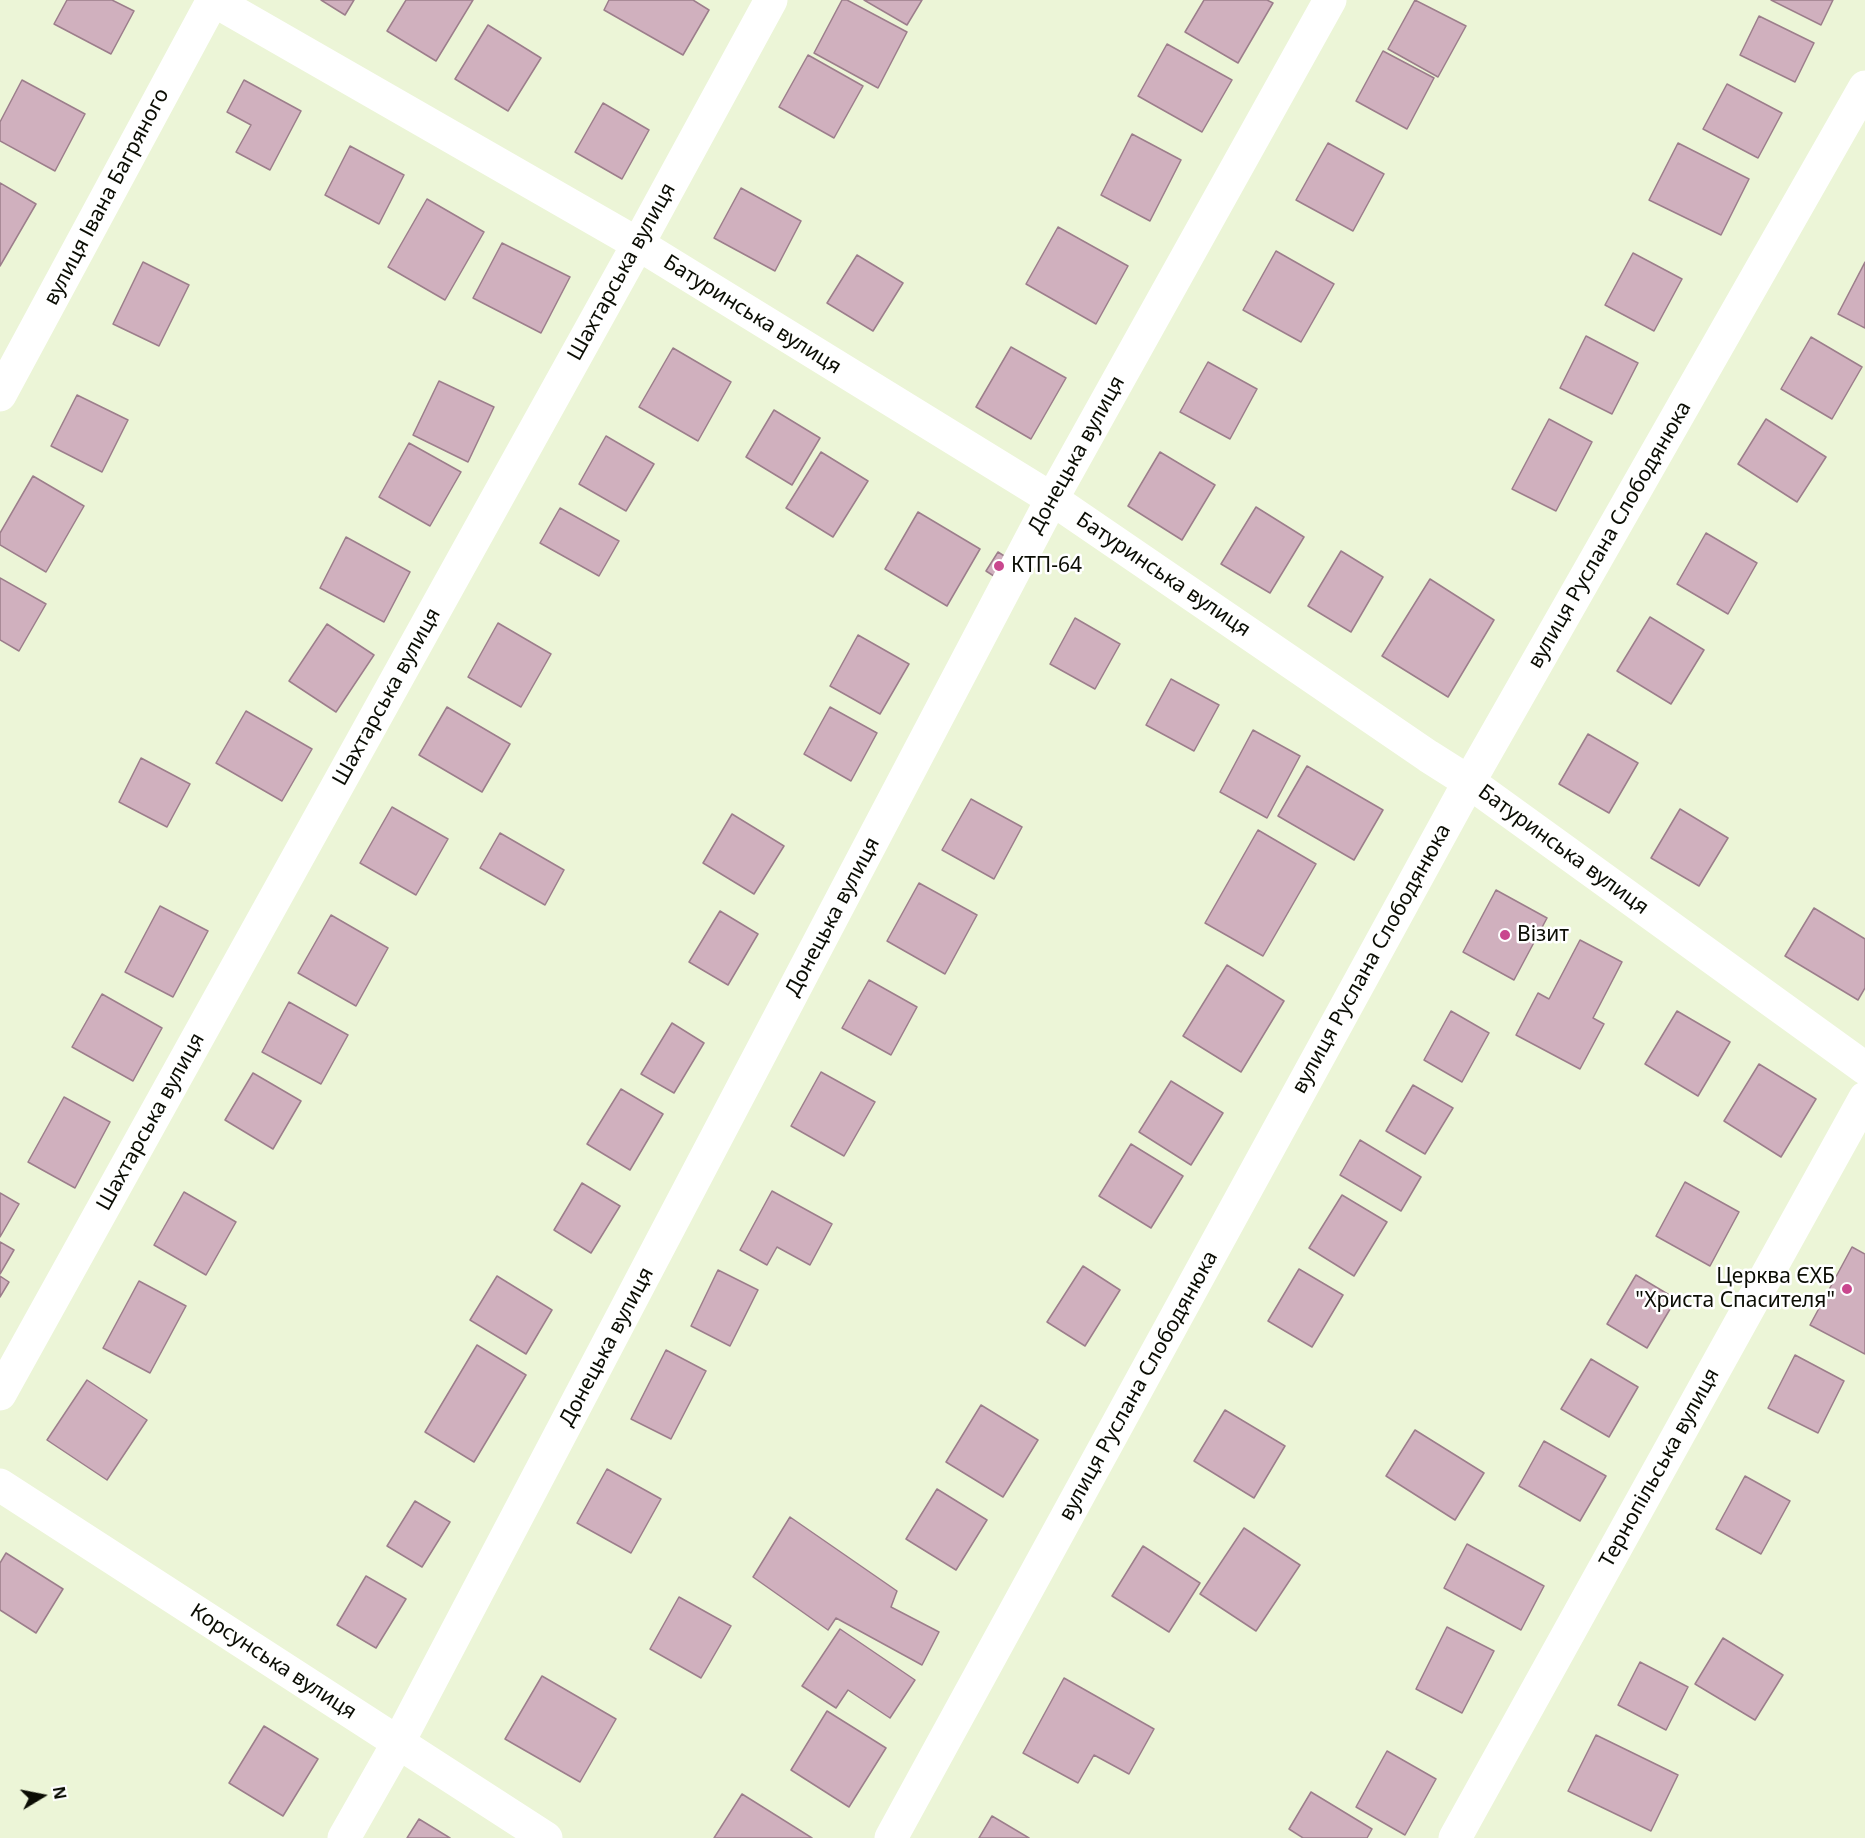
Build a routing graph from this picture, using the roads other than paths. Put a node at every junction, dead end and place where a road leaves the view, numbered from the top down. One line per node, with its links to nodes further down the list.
1 (213, 0): 5 (street, Батуринська вулиця); 6 (street, вулиця Івана Багряного)
2 (771, 0): 5 (street, Шахтарська вулиця)
3 (1330, 0): 7 (street, Донецька вулиця)
4 (1865, 87): 8 (street, вулиця Руслана Слободянюка)
5 (638, 244): 7 (street, Батуринська вулиця); 11 (street, Шахтарська вулиця)
6 (0, 395)
7 (1052, 499): 8 (street, Батуринська вулиця); 13 (street, Донецька вулиця)
8 (1469, 782): 9 (street, Батуринська вулиця); 16 (street, вулиця Руслана Слободянюка)
9 (1865, 1068)
10 (1865, 1098): 17 (street, Тернопільська вулиця)
11 (0, 1394)
12 (0, 1485): 13 (street, Корсунська вулиця)
13 (398, 1743): 14 (street, Донецька вулиця); 15 (street, Корсунська вулиця)
14 (344, 1838)
15 (546, 1838)
16 (891, 1838)
17 (1455, 1838)

